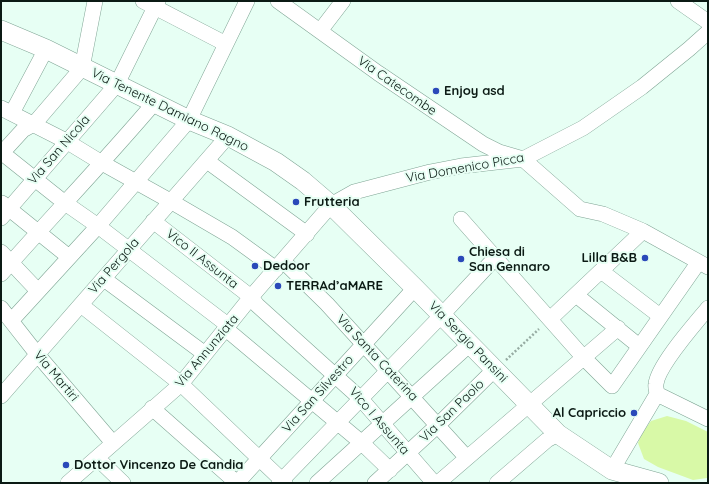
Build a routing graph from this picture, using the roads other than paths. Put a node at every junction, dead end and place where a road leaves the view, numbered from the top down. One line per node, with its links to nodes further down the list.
1 (95, 1): 13 (street)
2 (247, 1): 11 (street)
3 (278, 1): 9 (street, Via Catecombe)
4 (343, 1): 9 (street)
5 (678, 1): 7 (street)
6 (152, 3): 11 (street); 14 (street, Via San Nicola)
7 (708, 22)
8 (1, 30): 12 (street, Via Tenente Damiano Ragno)
9 (320, 31): 22 (street, Via Catecombe)
10 (708, 32): 22 (street, Via Domenico Picca)
11 (226, 44): 17 (street)
12 (46, 49): 13 (street, Via Tenente Damiano Ragno); 16 (street)
13 (82, 68): 14 (street, Via Tenente Damiano Ragno); 18 (street)
14 (117, 84): 15 (street, Via Tenente Damiano Ragno); 20 (street, Via San Nicola)
15 (155, 102): 17 (street, Via Tenente Damiano Ragno); 24 (street)
16 (6, 110): 18 (street, Via Santa Caterina)
17 (189, 120): 19 (street, Via Tenente Damiano Ragno); 26 (street)
18 (34, 124): 20 (street, Via Santa Caterina); 21 (street)
19 (228, 136): 23 (street, Via Pergola); 29 (street, Via Tenente Damiano Ragno)
20 (66, 141): 24 (street, Via Santa Caterina); 25 (street, Via San Nicola)
21 (1, 153): 25 (street)
22 (523, 160): 29 (street, Via Domenico Picca); 34 (street)
23 (207, 161): 27 (street, Via Pergola); 36 (street)
24 (102, 164): 26 (street, Via Santa Caterina); 28 (street)
25 (35, 178): 28 (street); 30 (street, Via San Nicola)
26 (136, 182): 27 (street, Via Santa Caterina); 33 (street)
27 (172, 202): 32 (street, Via Pergola); 41 (street, Via Santa Caterina)
28 (65, 203): 33 (street); 35 (street)
29 (331, 205): 36 (street, Via Annunziata); 46 (street, Via Sergio Pansini)
30 (4, 210): 35 (street)
31 (461, 219): 40 (street)
32 (153, 221): 37 (street, Via Pergola); 49 (street, Vico II Assunta)
33 (98, 226): 37 (street); 39 (street)
34 (643, 231): 42 (street); 43 (street)
35 (38, 232): 38 (street); 39 (street)
36 (307, 234): 41 (street, Via Annunziata)
37 (128, 249): 45 (street, Via Pergola); 57 (street)
38 (6, 257): 44 (street); 47 (street)
39 (69, 257): 47 (street)
40 (495, 258): 53 (street); 55 (street)
41 (279, 265): 49 (street, Via Annunziata); 59 (street, Via Santa Caterina)
42 (703, 265): 54 (street)
43 (601, 271): 48 (street); 54 (street)
44 (1, 274)
45 (104, 279): 50 (street, Via Pergola); 63 (street)
46 (415, 288): 53 (street, Via Sergio Pansini); 59 (street, Via San Silvestro)
47 (38, 291): 56 (street)
48 (576, 295): 55 (street); 58 (street)
49 (251, 297): 57 (street, Via Annunziata); 67 (street, Vico I Assunta)
50 (81, 305): 62 (street, Via Pergola); 68 (street)
51 (1, 308): 56 (street, Via Martiri)
52 (708, 308): 69 (street)
53 (441, 316): 60 (street, Via Sergio Pansini); 66 (street)
54 (660, 316): 61 (street)
55 (550, 319): 64 (street)
56 (11, 321): 62 (street, Via Martiri)
57 (228, 328): 63 (street, Via Annunziata); 73 (street)
58 (618, 328): 61 (street); 64 (street)
59 (363, 344): 66 (street, Via Santa Caterina); 67 (street, Via San Silvestro)
60 (470, 344): 65 (street, Via Sergio Pansini); 71 (street)
61 (639, 346): 64 (street)
62 (37, 354): 70 (street, Via Pergola); 81 (street, Via Martiri)
63 (205, 354): 68 (street, Via Annunziata)
64 (584, 358): 74 (street)
65 (494, 370): 74 (street, Via Sergio Pansini); 79 (street, Via San Paolo)
66 (388, 371): 71 (street, Via Santa Caterina); 72 (street)
67 (336, 374): 72 (street, Vico I Assunta); 73 (street, Via San Silvestro)
68 (181, 384): 75 (street, Via Annunziata); 84 (street)
69 (657, 394): 76 (street); 88 (street)
70 (1, 396)
71 (412, 396): 78 (street); 79 (street, Via Santa Caterina)
72 (361, 399): 77 (street); 78 (street, Vico I Assunta)
73 (312, 400): 77 (street); 84 (street, Via San Silvestro)
74 (529, 404): 80 (street, Via Sergio Pansini); 86 (street)
75 (152, 408): 81 (street, Via Annunziata); 92 (street)
76 (708, 419)
77 (338, 422): 82 (street); 89 (street)
78 (382, 425): 82 (street); 83 (street, Vico I Assunta)
79 (438, 425): 83 (street, Via San Paolo); 86 (street, Via Santa Caterina)
80 (558, 434): 88 (street, Via Sergio Pansini); 97 (street)
81 (113, 443): 85 (street, Via Annunziata)
82 (362, 443): 87 (street); 93 (street)
83 (407, 454): 87 (street, Via San Paolo); 95 (street, Vico I Assunta)
84 (260, 457): 89 (street); 92 (street, Via San Silvestro)
85 (97, 458): 90 (street, Via Annunziata); 91 (street)
86 (467, 458): 96 (street)
87 (390, 470): 94 (street, Via San Paolo)
88 (612, 477): 98 (street, Via Sergio Pansini)
89 (282, 482)
90 (68, 483)
91 (123, 483)
92 (237, 483)
93 (317, 483)
94 (375, 483)
95 (434, 483)
96 (438, 483)
97 (497, 483)
98 (659, 483)

